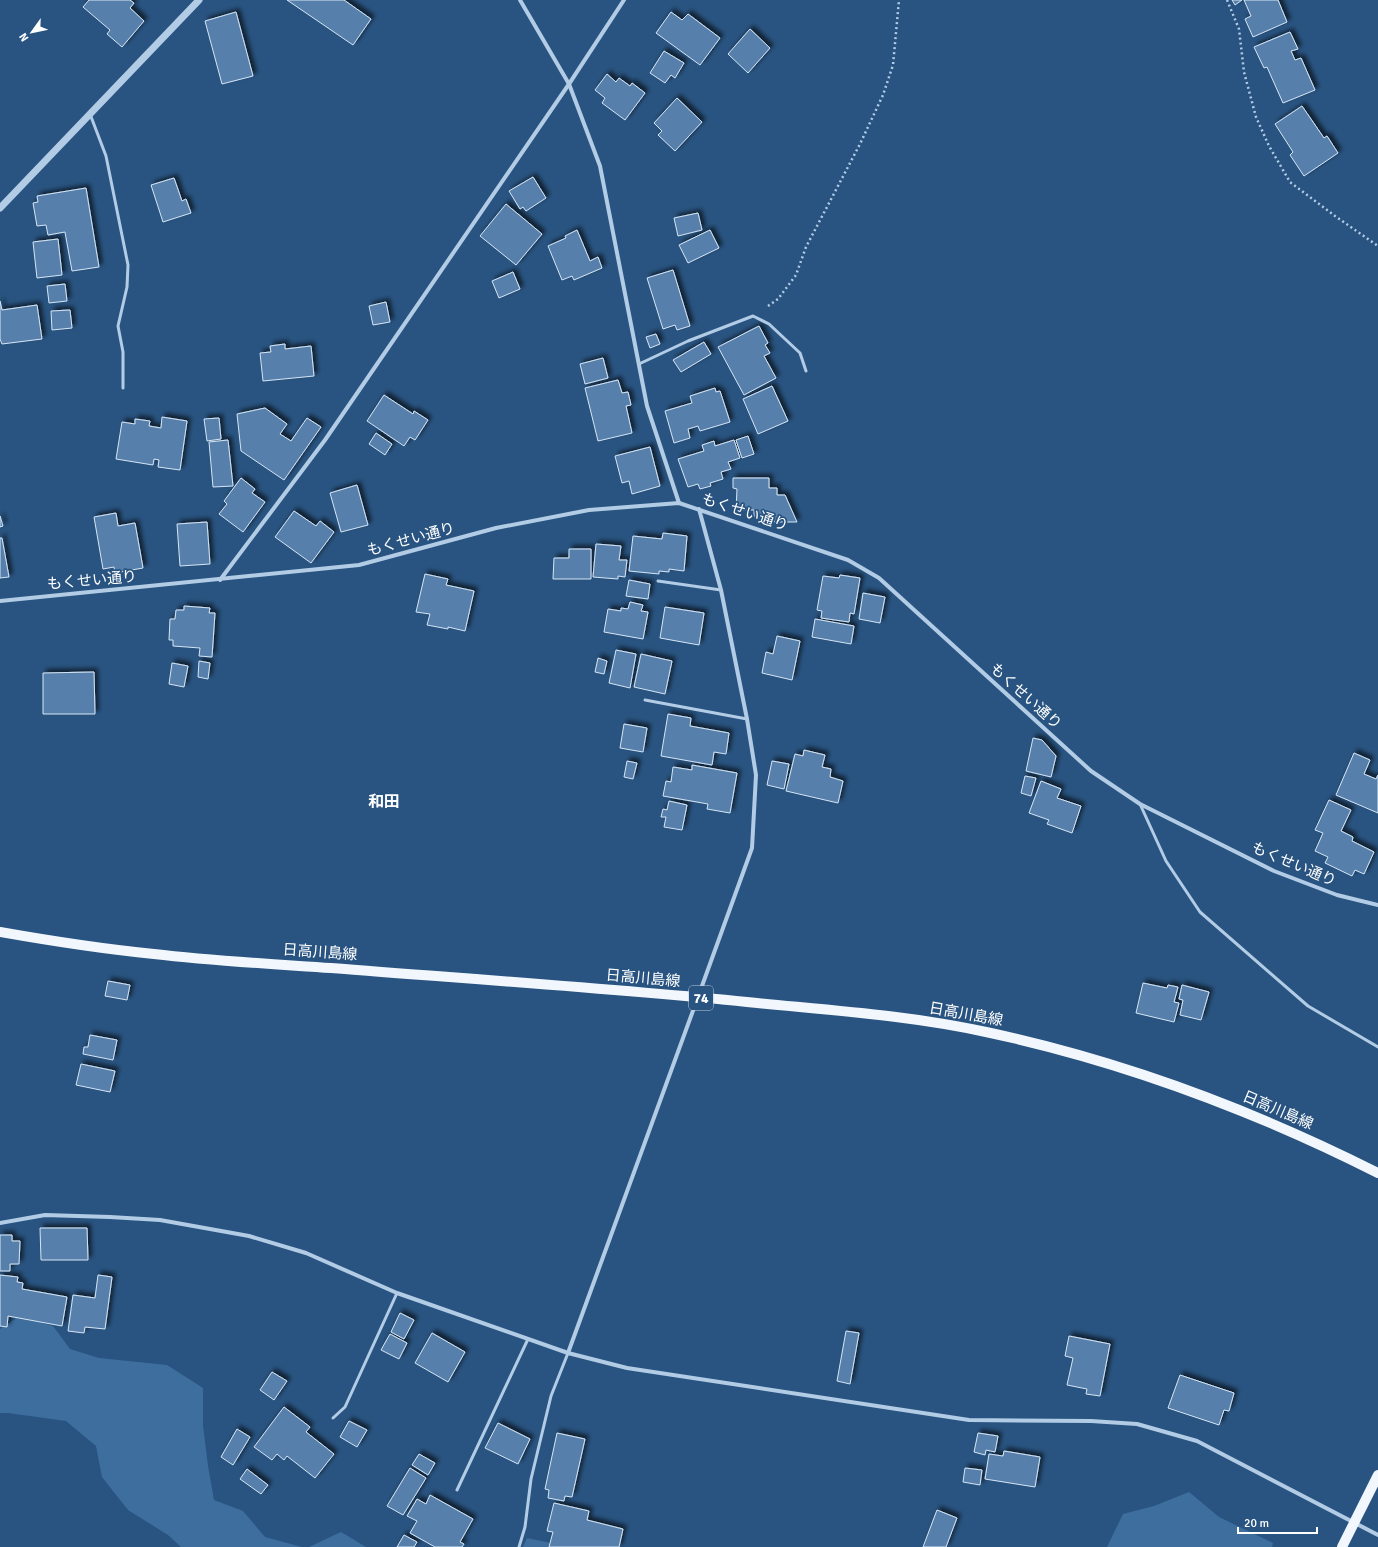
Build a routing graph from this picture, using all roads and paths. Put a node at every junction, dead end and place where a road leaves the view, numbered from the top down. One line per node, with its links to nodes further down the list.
1 (199, 0): 7 (street)
2 (520, 0): 6 (street)
3 (624, 0): 6 (street)
4 (899, 0): 10 (path)
5 (1227, 0): 9 (path)
6 (569, 84): 11 (street); 16 (street)
7 (90, 114): 8 (street); 13 (lane)
8 (0, 208)
9 (1378, 246)
10 (752, 316): 11 (lane); 12 (lane)
11 (639, 364): 14 (street)
12 (806, 371)
13 (123, 388)
14 (679, 503): 15 (street, もくせい通り); 16 (street, もくせい通り)
15 (699, 509): 18 (street); 22 (street, もくせい通り)
16 (220, 580): 19 (street, もくせい通り)
17 (658, 581): 18 (lane)
18 (721, 590): 21 (street)
19 (0, 601)
20 (645, 700): 21 (lane)
21 (747, 719): 25 (street)
22 (1140, 804): 23 (street, もくせい通り); 26 (lane)
23 (1378, 905)
24 (0, 932): 25 (main road, 日高川島線 / 74)
25 (698, 997): 27 (main road, 日高川島線 / 74); 31 (street)
26 (1378, 1047)
27 (1378, 1173)
28 (0, 1223): 29 (street)
29 (397, 1293): 30 (street); 32 (lane)
30 (528, 1339): 31 (street); 34 (lane)
31 (568, 1353): 35 (street); 37 (lane)
32 (333, 1418)
33 (1378, 1475): 35 (main road)
34 (457, 1490)
35 (1354, 1522): 36 (street); 38 (main road)
36 (1378, 1535)
37 (519, 1547)
38 (1342, 1547)

